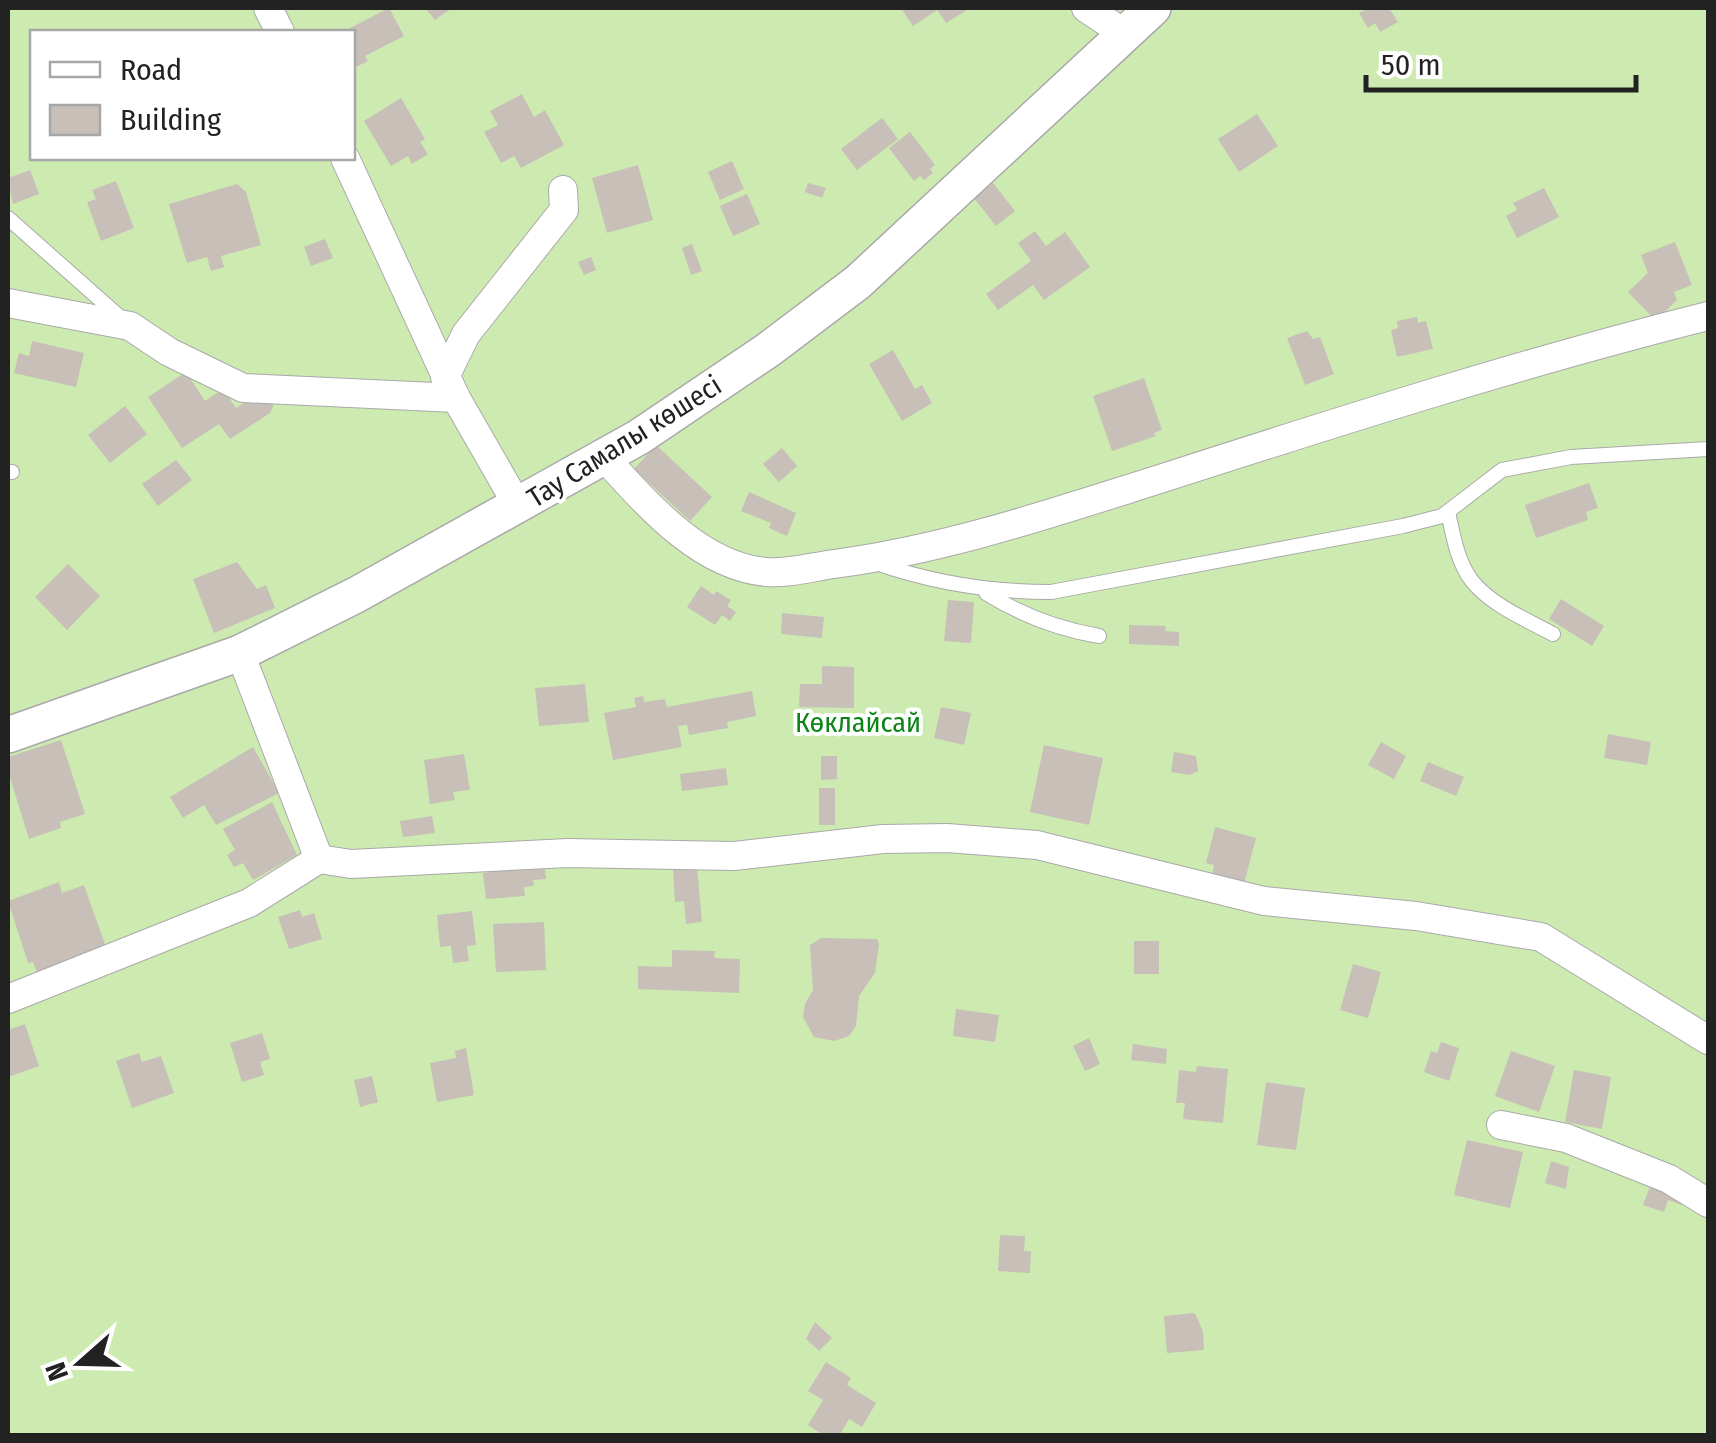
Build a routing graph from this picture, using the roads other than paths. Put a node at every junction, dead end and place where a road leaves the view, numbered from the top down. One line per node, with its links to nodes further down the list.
1 (1086, 8): 3 (street)
2 (1153, 8): 3 (street, Тау Самалы көшесі)
3 (1125, 34): 12 (street, Тау Самалы көшесі)
4 (346, 160): 10 (street)
5 (563, 190): 10 (street)
6 (8, 218): 9 (lane)
7 (8, 302): 9 (street)
8 (1708, 316): 15 (street)
9 (130, 326): 10 (street)
10 (450, 387): 13 (street)
11 (1708, 448): 14 (lane)
12 (603, 456): 13 (street, Тау Самалы көшесі); 15 (street)
13 (518, 506): 19 (street, Тау Самалы көшесі)
14 (1448, 512): 16 (lane); 17 (lane)
15 (866, 560): 16 (lane)
16 (977, 587): 18 (lane)
17 (1554, 634)
18 (1099, 636)
19 (240, 652): 20 (street, Тау Самалы көшесі); 21 (street)
20 (8, 735)
21 (318, 859): 22 (street); 23 (street)
22 (8, 999)
23 (1708, 1040)
24 (1501, 1125): 25 (street)
25 (1708, 1203)

